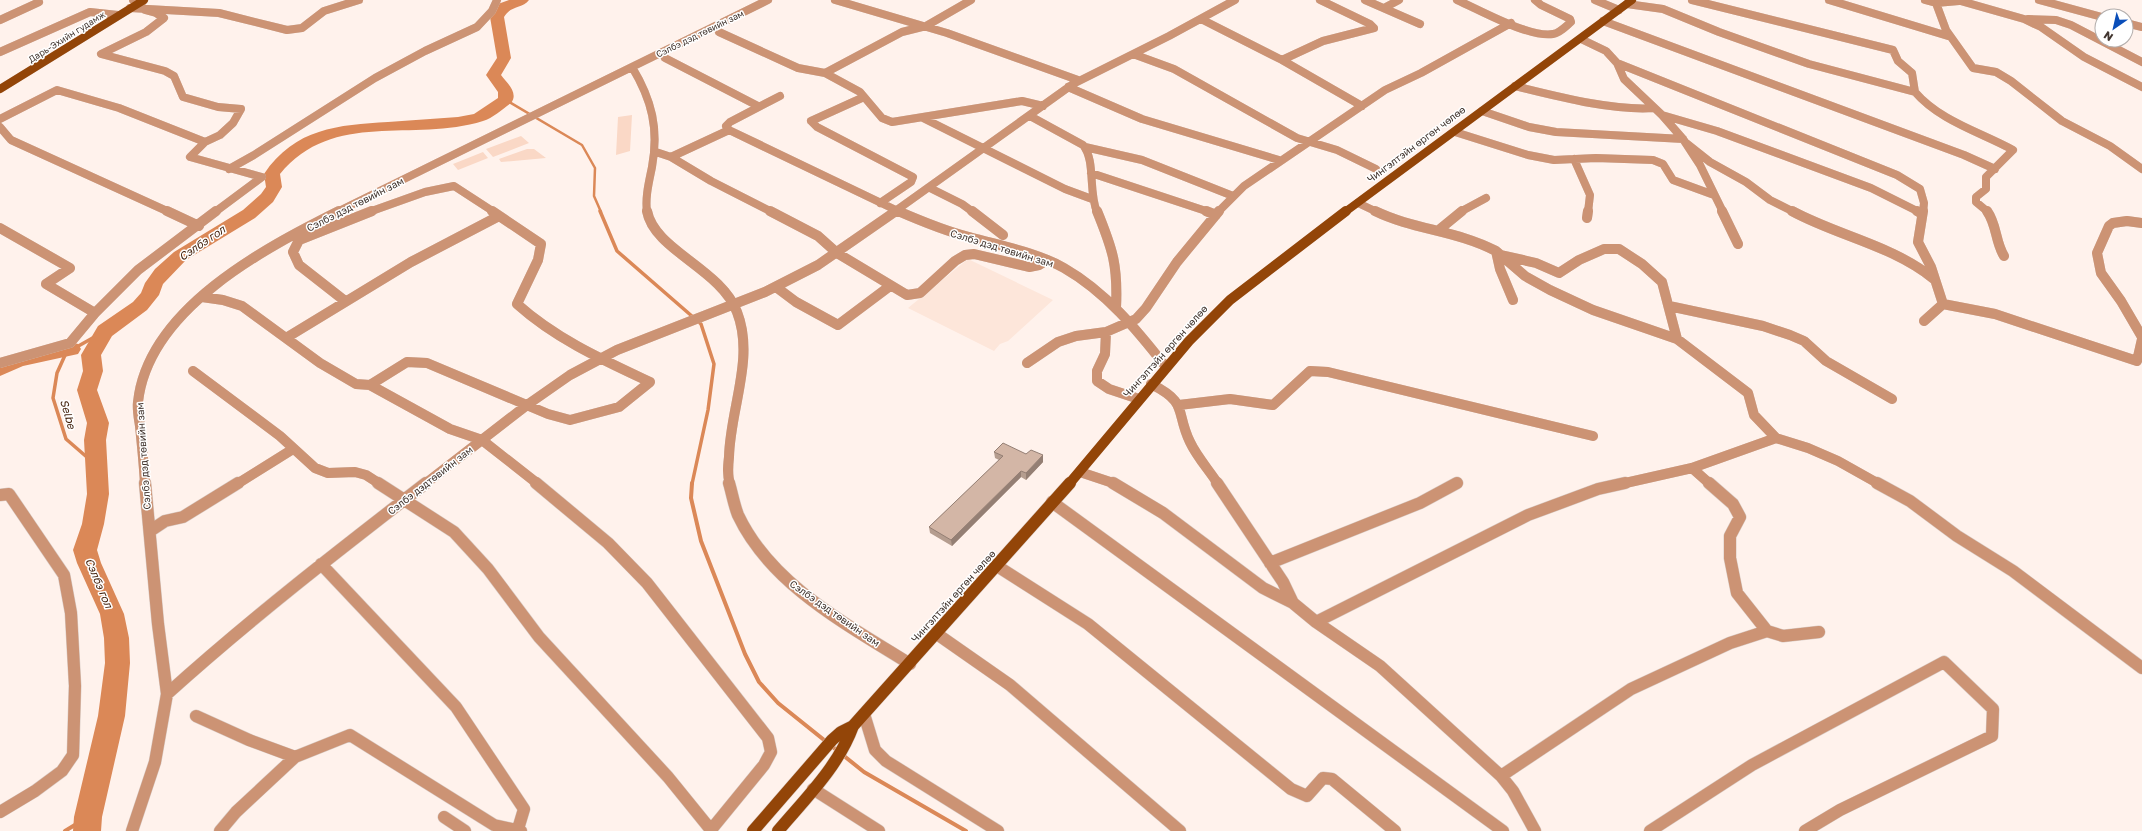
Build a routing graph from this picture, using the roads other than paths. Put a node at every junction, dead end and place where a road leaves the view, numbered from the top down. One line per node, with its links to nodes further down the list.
1 (38, 0): 31 (street)
2 (133, 0): 3 (street)
3 (143, 0): 25 (main road, Дарь-Эхийн гудамж)
4 (359, 0): 27 (street)
5 (497, 0): 77 (street)
6 (768, 0): 46 (street, Сэлбэ дэд төвийн зам)
7 (835, 0): 24 (street)
8 (864, 0): 24 (street)
9 (971, 0): 36 (street)
10 (1235, 0): 32 (street)
11 (1320, 0): 43 (street)
12 (1365, 0): 26 (street)
13 (1399, 0): 26 (street)
14 (1457, 0): 34 (street)
15 (1535, 0): 34 (street)
16 (1595, 0): 23 (street)
17 (1692, 0): 53 (street)
18 (1829, 0): 38 (street)
19 (1925, 0): 22 (street)
20 (2039, 0): 29 (street)
21 (1958, 1): 22 (street); 30 (street)
22 (1936, 3): 38 (street)
23 (1626, 4): 33 (main road, Чингэлтэйн өргөн чөлөө); 53 (street)
24 (854, 5): 36 (street)
25 (130, 8): 27 (street); 28 (main road, Дарь-Эхийн гудамж)
26 (1384, 8): 35 (street)
27 (145, 10): 69 (street)
28 (118, 15): 40 (street); 52 (main road, Дарь-Эхийн гудамж)
29 (2094, 15)
30 (2024, 19): 44 (street); 51 (street)
31 (0, 20)
32 (1201, 20): 41 (street); 43 (street)
33 (1603, 21): 39 (main road, Чингэлтэйн өргөн чөлөө); 79 (street)
34 (1511, 23): 58 (street)
35 (1420, 24)
36 (926, 26): 47 (street); 48 (street)
37 (719, 32): 47 (street)
38 (1948, 36): 80 (street)
39 (1581, 39): 45 (street); 49 (main road, Чингэлтэйн өргөн чөлөө)
40 (0, 52)
41 (1133, 54): 48 (street); 70 (street)
42 (665, 58): 56 (street)
43 (1282, 60): 58 (street)
44 (2142, 62)
45 (1617, 63): 59 (street); 90 (street)
46 (632, 67): 73 (street, Сэлбэ дэд төвийн зам); 107 (street, Сэлбэ дэд төвийн зам)
47 (825, 73): 55 (street)
48 (1078, 80): 50 (street)
49 (1515, 86): 59 (street); 60 (main road, Чингэлтэйн өргөн чөлөө)
50 (1068, 87): 57 (street); 76 (street)
51 (2142, 88)
52 (0, 89)
53 (1915, 92): 79 (street)
54 (780, 96): 56 (street)
55 (864, 97): 64 (street); 87 (street)
56 (758, 106): 66 (street)
57 (1043, 106): 62 (street); 64 (street)
58 (1362, 106): 70 (street)
59 (1654, 108): 61 (street)
60 (1482, 111): 67 (main road, Чингэлтэйн өргөн чөлөө); 68 (street)
61 (1662, 115): 68 (street); 90 (street)
62 (1030, 116): 71 (street); 72 (street)
63 (0, 118): 69 (street)
64 (923, 118): 71 (street)
65 (0, 127): 95 (street)
66 (728, 130): 74 (street); 87 (street, Сэлбэ дэд төвийн зам)
67 (1455, 132): 75 (street); 88 (main road, Чингэлтэйн өргөн чөлөө)
68 (1684, 141): 83 (street); 104 (street)
69 (205, 142): 77 (street)
70 (1308, 142): 76 (street); 78 (street)
71 (983, 147): 82 (street); 86 (street)
72 (1085, 147): 81 (street); 84 (street)
73 (656, 152): 74 (street); 110 (street, Сэлбэ дэд төвийн зам)
74 (671, 157): 100 (street)
75 (1574, 159): 83 (street); 93 (street)
76 (1279, 160): 84 (street)
77 (229, 169): 95 (street)
78 (1376, 169)
79 (1995, 169): 102 (street)
80 (2142, 169)
81 (1091, 173): 86 (street); 91 (street)
82 (930, 188): 89 (street); 98 (street)
83 (1714, 195): 99 (street)
84 (1233, 196): 91 (street)
85 (1486, 198): 97 (street)
86 (1092, 199): 113 (street)
87 (880, 203): 89 (street, Сэлбэ дэд төвийн зам)
88 (1358, 203): 97 (street); 125 (main road, Чингэлтэйн өргөн чөлөө)
89 (897, 211): 100 (street); 103 (street, Сэлбэ дэд төвийн зам)
90 (1922, 214): 104 (street)
91 (1216, 215): 116 (street)
92 (499, 216): 109 (street); 109 (street); 121 (street)
93 (1587, 218)
94 (2142, 223): 119 (street)
95 (199, 226): 114 (street)
96 (0, 228): 114 (street)
97 (1440, 229): 101 (street)
98 (1003, 235)
99 (1738, 244)
100 (837, 253): 105 (street); 106 (street)
101 (1498, 253): 108 (street); 112 (street); 120 (street)
102 (2004, 256)
103 (1047, 260): 105 (street); 113 (street, Сэлбэ дэд төвийн зам)
104 (1935, 280): 111 (street)
105 (890, 286): 106 (street)
106 (776, 287): 110 (street)
107 (202, 297): 118 (street); 143 (street, Сэлбэ дэд төвийн зам)
108 (1513, 300)
109 (345, 301): 118 (street)
110 (733, 304): 121 (street, Сэлбэ дэдтөвийн зам); 154 (street, Сэлбэ дэд төвийн зам)
111 (1943, 304): 115 (street); 124 (street)
112 (1668, 306): 120 (street); 130 (street)
113 (1116, 308): 116 (street, Сэлбэ дэд төвийн зам)
114 (95, 313): 122 (street)
115 (1924, 321)
116 (1130, 322): 117 (street); 125 (street, Сэлбэ дэд төвийн зам)
117 (1106, 332): 123 (street); 129 (street)
118 (286, 338): 128 (street)
119 (2142, 338): 124 (street)
120 (1677, 339): 134 (street)
121 (600, 358): 131 (street, Сэлбэ дэдтөвийн зам); 131 (street)
122 (0, 363)
123 (1027, 363)
124 (2139, 363)
125 (1166, 367): 127 (main road, Чингэлтэйн өргөн чөлөө)
126 (193, 371): 136 (street)
127 (1151, 384): 129 (main road, Чингэлтэйн өргөн чөлөө); 132 (street)
128 (370, 385): 131 (street); 135 (street)
129 (1139, 399): 138 (main road, Чингэлтэйн өргөн чөлөө)
130 (1892, 399)
131 (527, 405): 135 (street, Сэлбэ дэдтөвийн зам)
132 (1179, 405): 133 (street); 144 (street)
133 (1592, 436)
134 (1776, 438): 137 (street); 152 (street)
135 (482, 440): 141 (street, Сэлбэ дэдтөвийн зам); 169 (street)
136 (293, 449): 141 (street); 143 (street)
137 (1692, 468): 148 (street); 149 (street)
138 (1080, 472): 142 (main road, Чингэлтэйн өргөн чөлөө); 147 (street)
139 (1457, 483): 144 (street)
140 (0, 495): 163 (street)
141 (406, 499): 145 (street, Сэлбэ дэдтөвийн зам); 169 (street)
142 (1052, 502): 146 (main road, Чингэлтэйн өргөн чөлөө); 176 (street)
143 (150, 530): 156 (street, Сэлбэ дэд төвийн зам)
144 (1270, 563): 147 (street)
145 (321, 564): 156 (street, Сэлбэ дэдтөвийн зам); 165 (street)
146 (997, 566): 151 (main road, Чингэлтэйн өргөн чөлөө); 175 (street)
147 (1293, 603): 148 (street)
148 (1316, 622): 161 (street)
149 (1767, 631): 150 (street); 161 (street)
150 (1819, 632)
151 (937, 634): 154 (main road, Чингэлтэйн өргөн чөлөө); 174 (street)
152 (2117, 650): 153 (street); 155 (street)
153 (2142, 660)
154 (910, 664): 157 (main road, Чингэлтэйн өргөн чөлөө)
155 (2142, 668)
156 (167, 694): 166 (street, Сэлбэ дэд төвийн зам)
157 (864, 714): 159 (main road, Чингэлтэйн өргөн чөлөө); 173 (street)
158 (196, 716): 160 (street)
159 (845, 736): 162 (main road, Чингэлтэйн өргөн чөлөө); 170 (main road, Чингэлтэйн өргөн чөлөө)
160 (295, 757): 165 (street); 167 (street)
161 (1500, 776): 177 (street)
162 (813, 789): 171 (main road, Чингэлтэйн өргөн чөлөө); 172 (street)
163 (0, 812)
164 (444, 817): 168 (street)
165 (519, 830)
166 (132, 831)
167 (220, 831)
168 (465, 831)
169 (710, 831)
170 (753, 831)
171 (778, 831)
172 (880, 831)
173 (998, 831)
174 (1180, 831)
175 (1395, 831)
176 (1503, 831)
177 (1535, 831)
178 (1650, 831): 179 (street)
179 (1805, 831)

